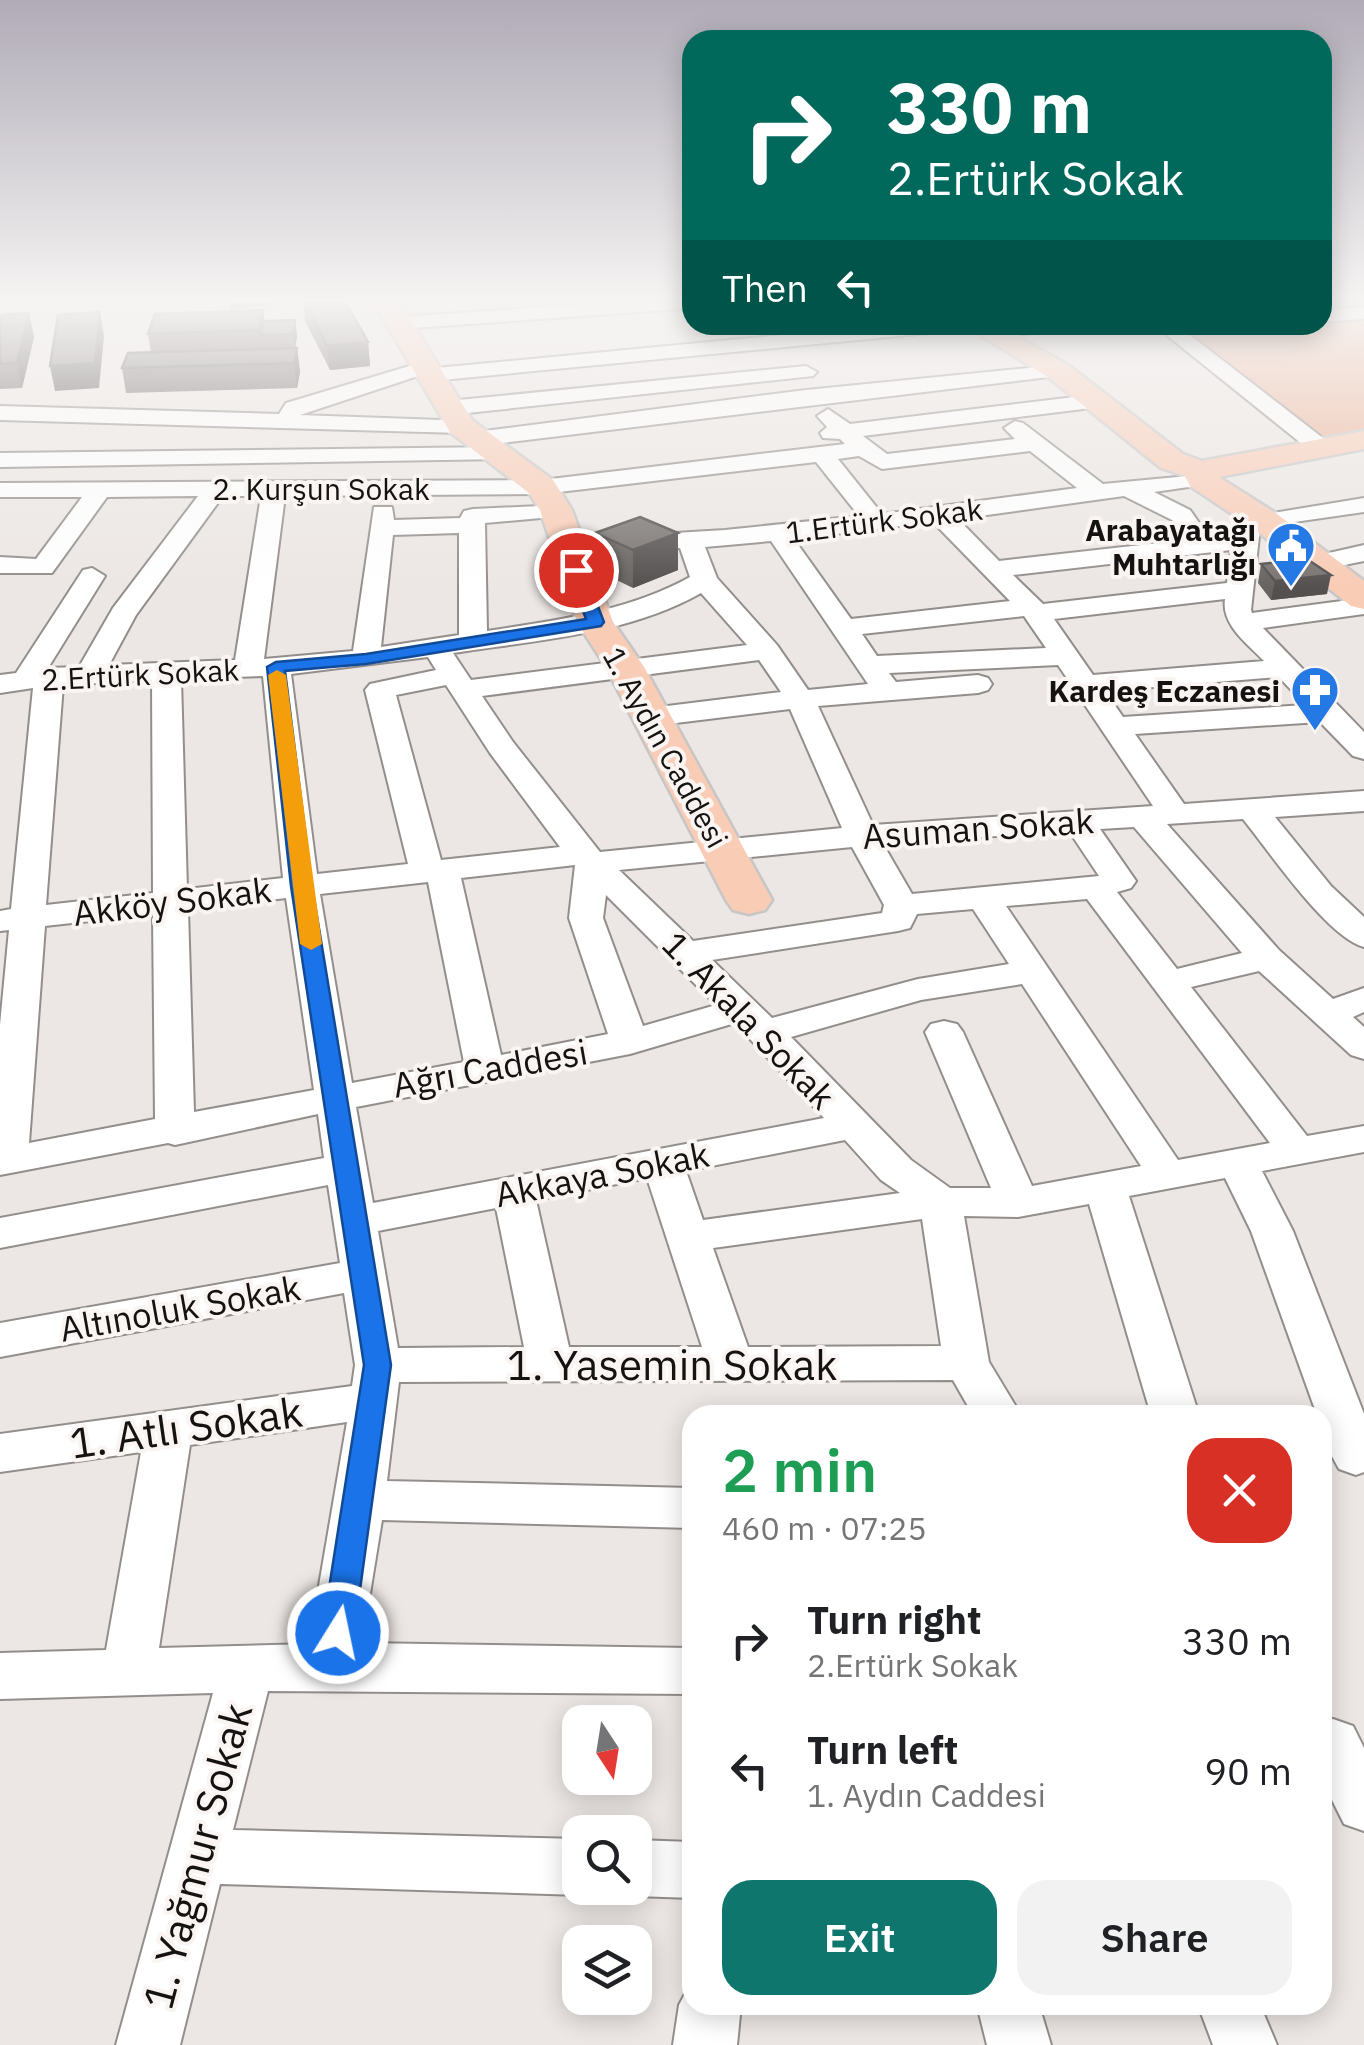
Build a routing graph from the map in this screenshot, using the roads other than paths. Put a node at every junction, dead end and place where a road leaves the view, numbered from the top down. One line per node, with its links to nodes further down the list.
1 (312, 398): 11 (street)
2 (456, 398): 18 (main road, 1. Aydın Caddesi)
3 (676, 398): 18 (street)
4 (804, 398): 18 (street)
5 (1096, 398): 7 (main road)
6 (1257, 398): 15 (street)
7 (1100, 401): 9 (street); 21 (main road)
8 (0, 413): 11 (street)
9 (997, 413): 10 (street); 14 (street)
10 (836, 424): 16 (street); 18 (street)
11 (275, 439): 13 (street); 18 (street); 18 (street); 19 (street); 22 (street)
12 (1364, 440): 15 (main road)
13 (0, 441)
14 (1034, 443): 17 (street); 27 (street)
15 (1320, 448): 21 (main road)
16 (864, 449): 17 (street); 20 (street)
17 (956, 453): 28 (street)
18 (500, 456): 20 (street); 22 (street, 2. Kurşun Sokak); 32 (street); 36 (main road, 1. Aydın Caddesi)
19 (0, 460)
20 (829, 463): 31 (street)
21 (1201, 475): 23 (street, 1.Ertürk Sokak); 33 (main road)
22 (265, 488): 25 (street, 2. Kurşun Sokak); 57 (street)
23 (1126, 488): 27 (street, 1.Ertürk Sokak); 37 (street)
24 (100, 489): 25 (street, 2. Kurşun Sokak); 26 (street, 2. Kurşun Sokak); 40 (street)
25 (216, 489): 60 (street)
26 (0, 490)
27 (1096, 492): 28 (street, 1.Ertürk Sokak)
28 (1014, 504): 30 (street, 1.Ertürk Sokak)
29 (1364, 505): 33 (street)
30 (940, 514): 31 (street, 1.Ertürk Sokak); 41 (street)
31 (876, 522): 34 (street, 1.Ertürk Sokak)
32 (472, 525): 53 (street); 54 (street)
33 (1253, 525): 37 (street); 39 (main road); 44 (street)
34 (777, 532): 35 (street, 1.Ertürk Sokak); 50 (street)
35 (688, 540): 36 (street, 1.Ertürk Sokak); 43 (street)
36 (566, 544): 48 (main road, 1. Aydın Caddesi)
37 (1202, 545): 41 (street)
38 (1364, 553): 39 (street)
39 (1320, 562): 45 (main road)
40 (0, 566)
41 (995, 569): 47 (street)
42 (92, 576): 61 (street)
43 (704, 580): 48 (street, 2.Ertürk Sokak); 51 (street)
44 (1238, 590): 47 (street); 49 (street)
45 (1364, 598)
46 (1364, 606): 49 (street)
47 (1034, 610): 50 (street); 52 (street)
48 (596, 622): 54 (street, 2.Ertürk Sokak); 56 (main road, 1. Aydın Caddesi)
49 (1243, 623): 58 (street)
50 (845, 628): 55 (street)
51 (767, 650): 56 (street); 65 (street)
52 (1067, 656): 55 (street); 63 (street)
53 (366, 659): 54 (street, 2.Ertürk Sokak); 57 (street, 2.Ertürk Sokak)
54 (456, 664): 56 (street); 76 (street, 1. Akala Sokak); 77 (street)
55 (870, 665): 64 (street)
56 (625, 666): 67 (main road, 1. Aydın Caddesi)
57 (262, 668): 59 (street, 2.Ertürk Sokak); 78 (street)
58 (1289, 668): 63 (street); 66 (street)
59 (166, 672): 60 (street, 2.Ertürk Sokak); 82 (street)
60 (90, 673): 61 (street, 2.Ertürk Sokak)
61 (25, 680): 84 (street)
62 (978, 684): 64 (street)
63 (1087, 684): 68 (street)
64 (887, 691): 65 (street)
65 (800, 699): 67 (street); 74 (street)
66 (1330, 712): 68 (street); 69 (street)
67 (651, 717): 75 (main road, 1. Aydın Caddesi)
68 (1117, 726): 72 (street)
69 (1362, 746)
70 (1253, 810): 71 (street, Asuman Sokak); 72 (street, Asuman Sokak); 85 (street)
71 (1357, 810)
72 (1158, 815): 73 (street, Asuman Sokak); 87 (street)
73 (1078, 821): 74 (street, Asuman Sokak); 79 (street)
74 (862, 836): 75 (street, Asuman Sokak); 83 (street)
75 (722, 848): 76 (street, Asuman Sokak); 81 (main road, 1. Aydın Caddesi)
76 (588, 859): 77 (street, Akköy Sokak); 86 (street, 1. Akala Sokak); 94 (street)
77 (434, 871): 78 (street, Akköy Sokak); 96 (street)
78 (302, 886): 82 (street, Akköy Sokak); 97 (street)
79 (1096, 888): 80 (street); 89 (street)
80 (983, 898): 83 (street); 88 (street)
81 (749, 900)
82 (171, 902): 84 (street, Akköy Sokak); 99 (street)
83 (901, 904): 86 (street)
84 (14, 920): 102 (street)
85 (1364, 936)
86 (686, 953): 92 (street, 1. Akala Sokak)
87 (1266, 958): 89 (street); 91 (street)
88 (1032, 971): 92 (street, Ağrı Caddesi); 106 (street)
89 (1167, 982): 101 (street)
90 (1364, 999): 91 (street)
91 (1327, 1014): 95 (street)
92 (754, 1020): 94 (street, Ağrı Caddesi); 98 (street, 1. Akala Sokak)
93 (944, 1032): 110 (street)
94 (630, 1042): 96 (street, Ağrı Caddesi)
95 (1364, 1047)
96 (484, 1071): 97 (street, Ağrı Caddesi)
97 (337, 1096): 99 (street, Ağrı Caddesi); 105 (street)
98 (851, 1126): 103 (street, Akkaya Sokak); 109 (street, 1. Akala Sokak)
99 (176, 1132): 102 (street, Ağrı Caddesi)
100 (1364, 1139): 101 (street)
101 (1297, 1151): 104 (street)
102 (3, 1162)
103 (662, 1162): 108 (street, Akkaya Sokak); 113 (street)
104 (1238, 1162): 106 (street); 122 (street)
105 (345, 1168): 111 (street); 112 (street)
106 (1168, 1176): 107 (street)
107 (1106, 1189): 110 (street); 121 (street)
108 (512, 1191): 111 (street, Akkaya Sokak); 117 (street)
109 (941, 1202): 110 (street); 113 (street); 116 (street)
110 (1018, 1203)
111 (353, 1221): 114 (street)
112 (0, 1233)
113 (687, 1237): 118 (street)
114 (360, 1275): 115 (street, Altınoluk Sokak); 119 (street)
115 (0, 1340)
116 (966, 1363): 118 (street, 1. Yasemin Sokak); 120 (street)
117 (550, 1364): 118 (street, 1. Yasemin Sokak); 119 (street, 1. Yasemin Sokak)
118 (730, 1364)
119 (374, 1383): 124 (street, 1. Atlı Sokak); 127 (street)
120 (991, 1405)
121 (1172, 1405)
122 (1331, 1405)
123 (1332, 1409): 126 (street)
124 (169, 1429): 125 (street, 1. Atlı Sokak); 131 (street)
125 (0, 1452)
126 (1348, 1456)
127 (360, 1500): 128 (street); 129 (street)
128 (682, 1508)
129 (332, 1666): 130 (street); 132 (street)
130 (246, 1667): 131 (street); 136 (street, 1. Yağmur Sokak)
131 (129, 1671): 133 (street)
132 (682, 1671)
133 (0, 1676)
134 (1332, 1744): 135 (street)
135 (1364, 1805)
136 (198, 1856): 137 (street); 143 (street, 1. Yağmur Sokak)
137 (562, 1866)
138 (652, 1869): 139 (street)
139 (682, 1870)
140 (709, 2015): 144 (street)
141 (1010, 2015): 145 (street)
142 (1233, 2015): 146 (street)
143 (148, 2045)
144 (705, 2045)
145 (1018, 2045)
146 (1245, 2045)

